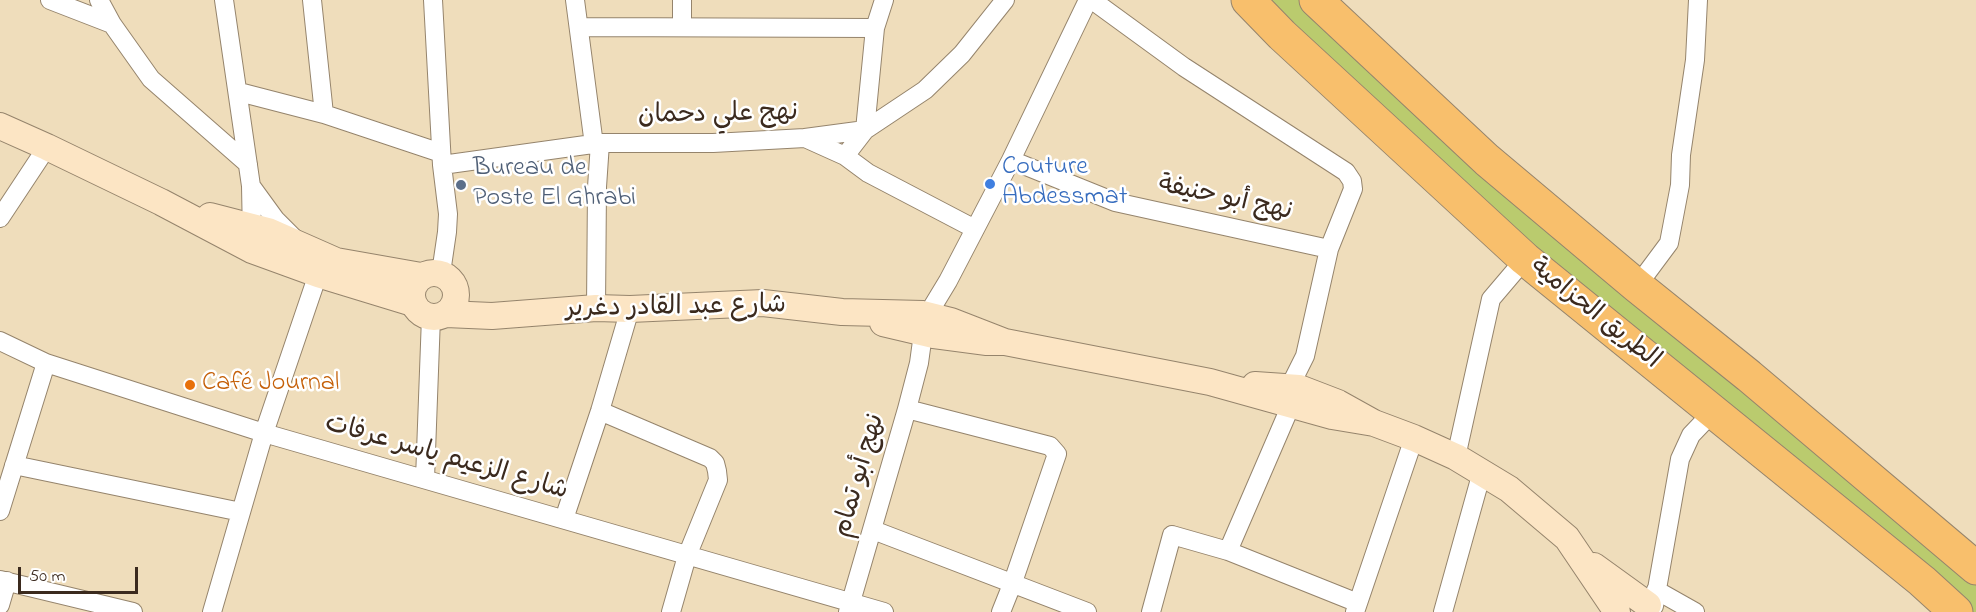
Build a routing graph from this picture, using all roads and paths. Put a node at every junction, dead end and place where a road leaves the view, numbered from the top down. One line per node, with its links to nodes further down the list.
1 (50, 0): 14 (street)
2 (99, 0): 14 (street)
3 (224, 0): 18 (street)
4 (312, 0): 19 (street)
5 (433, 0): 26 (street)
6 (575, 0): 15 (street)
7 (682, 0): 16 (street)
8 (884, 0): 17 (street)
9 (1005, 0): 21 (street)
10 (1090, 0): 27 (street, نهج أبو تمام); 34 (street)
11 (1248, 0): 35 (highway, الطريق الحزامية)
12 (1316, 0): 38 (highway, الطريق الحزامية)
13 (1698, 0): 38 (street)
14 (112, 24): 28 (street)
15 (579, 27): 16 (street); 23 (street)
16 (682, 27): 17 (street)
17 (875, 28): 21 (street)
18 (238, 92): 19 (street, نهج علي دحمان); 28 (street)
19 (324, 114): 26 (street, نهج علي دحمان)
20 (0, 126): 24 (main road, شارع عبد القادر دغرير)
21 (865, 130): 22 (street); 25 (street)
22 (805, 138): 23 (street, نهج علي دحمان); 25 (street, نهج علي دحمان)
23 (597, 144): 26 (street, نهج علي دحمان); 39 (street)
24 (47, 147): 30 (street); 32 (main road, شارع عبد القادر دغرير)
25 (845, 156): 31 (street, نهج علي دحمان)
26 (441, 159): 37 (street)
27 (1011, 160): 31 (street, نهج أبو تمام); 34 (street, نهج أبو حنيفة)
28 (248, 164): 29 (street)
29 (251, 186): 32 (street); 33 (street)
30 (0, 218)
31 (975, 229): 43 (street, نهج أبو تمام)
32 (252, 238): 33 (main road, شارع عبد القادر دغرير); 36 (main road, شارع عبد القادر دغرير)
33 (304, 246): 37 (main road, شارع عبد القادر دغرير)
34 (1329, 249): 46 (street)
35 (1525, 259): 49 (highway, الطريق الحزامية); 52 (street)
36 (318, 274): 41 (main road, شارع عبد القادر دغرير); 50 (street)
37 (438, 277): 41 (main road); 41 (main road); 42 (main road, شارع عبد القادر دغرير)
38 (1637, 286): 63 (highway, الطريق الحزامية)
39 (596, 309): 40 (main road, شارع عبد القادر دغرير); 42 (main road, شارع عبد القادر دغرير)
40 (630, 309): 43 (main road, شارع عبد القادر دغرير); 48 (street)
41 (430, 311): 42 (main road, شارع عبد القادر دغرير); 55 (street)
42 (510, 314)
43 (931, 325): 46 (main road, شارع عبد القادر دغرير); 47 (street, نهج أبو تمام)
44 (0, 341): 45 (street, شارع الزعيم ياسر عرفات)
45 (46, 363): 50 (street, شارع الزعيم ياسر عرفات); 53 (street)
46 (1297, 398): 51 (main road, شارع عبد القادر دغرير); 60 (street)
47 (907, 409): 59 (street, نهج أبو تمام); 65 (street)
48 (600, 411): 58 (street); 61 (street)
49 (1713, 412): 67 (street); 80 (highway, الطريق الحزامية)
50 (264, 433): 55 (street, شارع الزعيم ياسر عرفات); 57 (street)
51 (1414, 438): 52 (main road, شارع عبد القادر دغرير); 69 (street)
52 (1456, 457): 54 (main road, شارع عبد القادر دغرير)
53 (14, 465): 56 (street); 57 (street)
54 (1482, 472): 62 (main road, شارع عبد القادر دغرير); 77 (street)
55 (425, 479): 58 (street, شارع الزعيم ياسر عرفات)
56 (0, 511)
57 (240, 512): 71 (street)
58 (564, 519): 61 (street, شارع الزعيم ياسر عرفات)
59 (873, 530): 65 (street); 68 (street, نهج أبو تمام)
60 (1228, 551): 69 (street); 76 (street)
61 (687, 556): 68 (street, شارع الزعيم ياسر عرفات); 72 (street)
62 (1582, 558): 67 (main road, شارع عبد القادر دغرير); 78 (main road, شارع عبد القادر دغرير)
63 (1976, 568)
64 (4, 580): 66 (street); 70 (street)
65 (1013, 582): 74 (street); 75 (street)
66 (0, 605)
67 (1650, 605): 79 (street)
68 (849, 607): 73 (street, شارع الزعيم ياسر عرفات)
69 (1356, 608)
70 (133, 612)
71 (212, 612)
72 (671, 612)
73 (884, 612)
74 (1001, 612)
75 (1087, 612)
76 (1151, 612)
77 (1443, 612)
78 (1617, 612)
79 (1695, 612)
80 (1956, 612)

